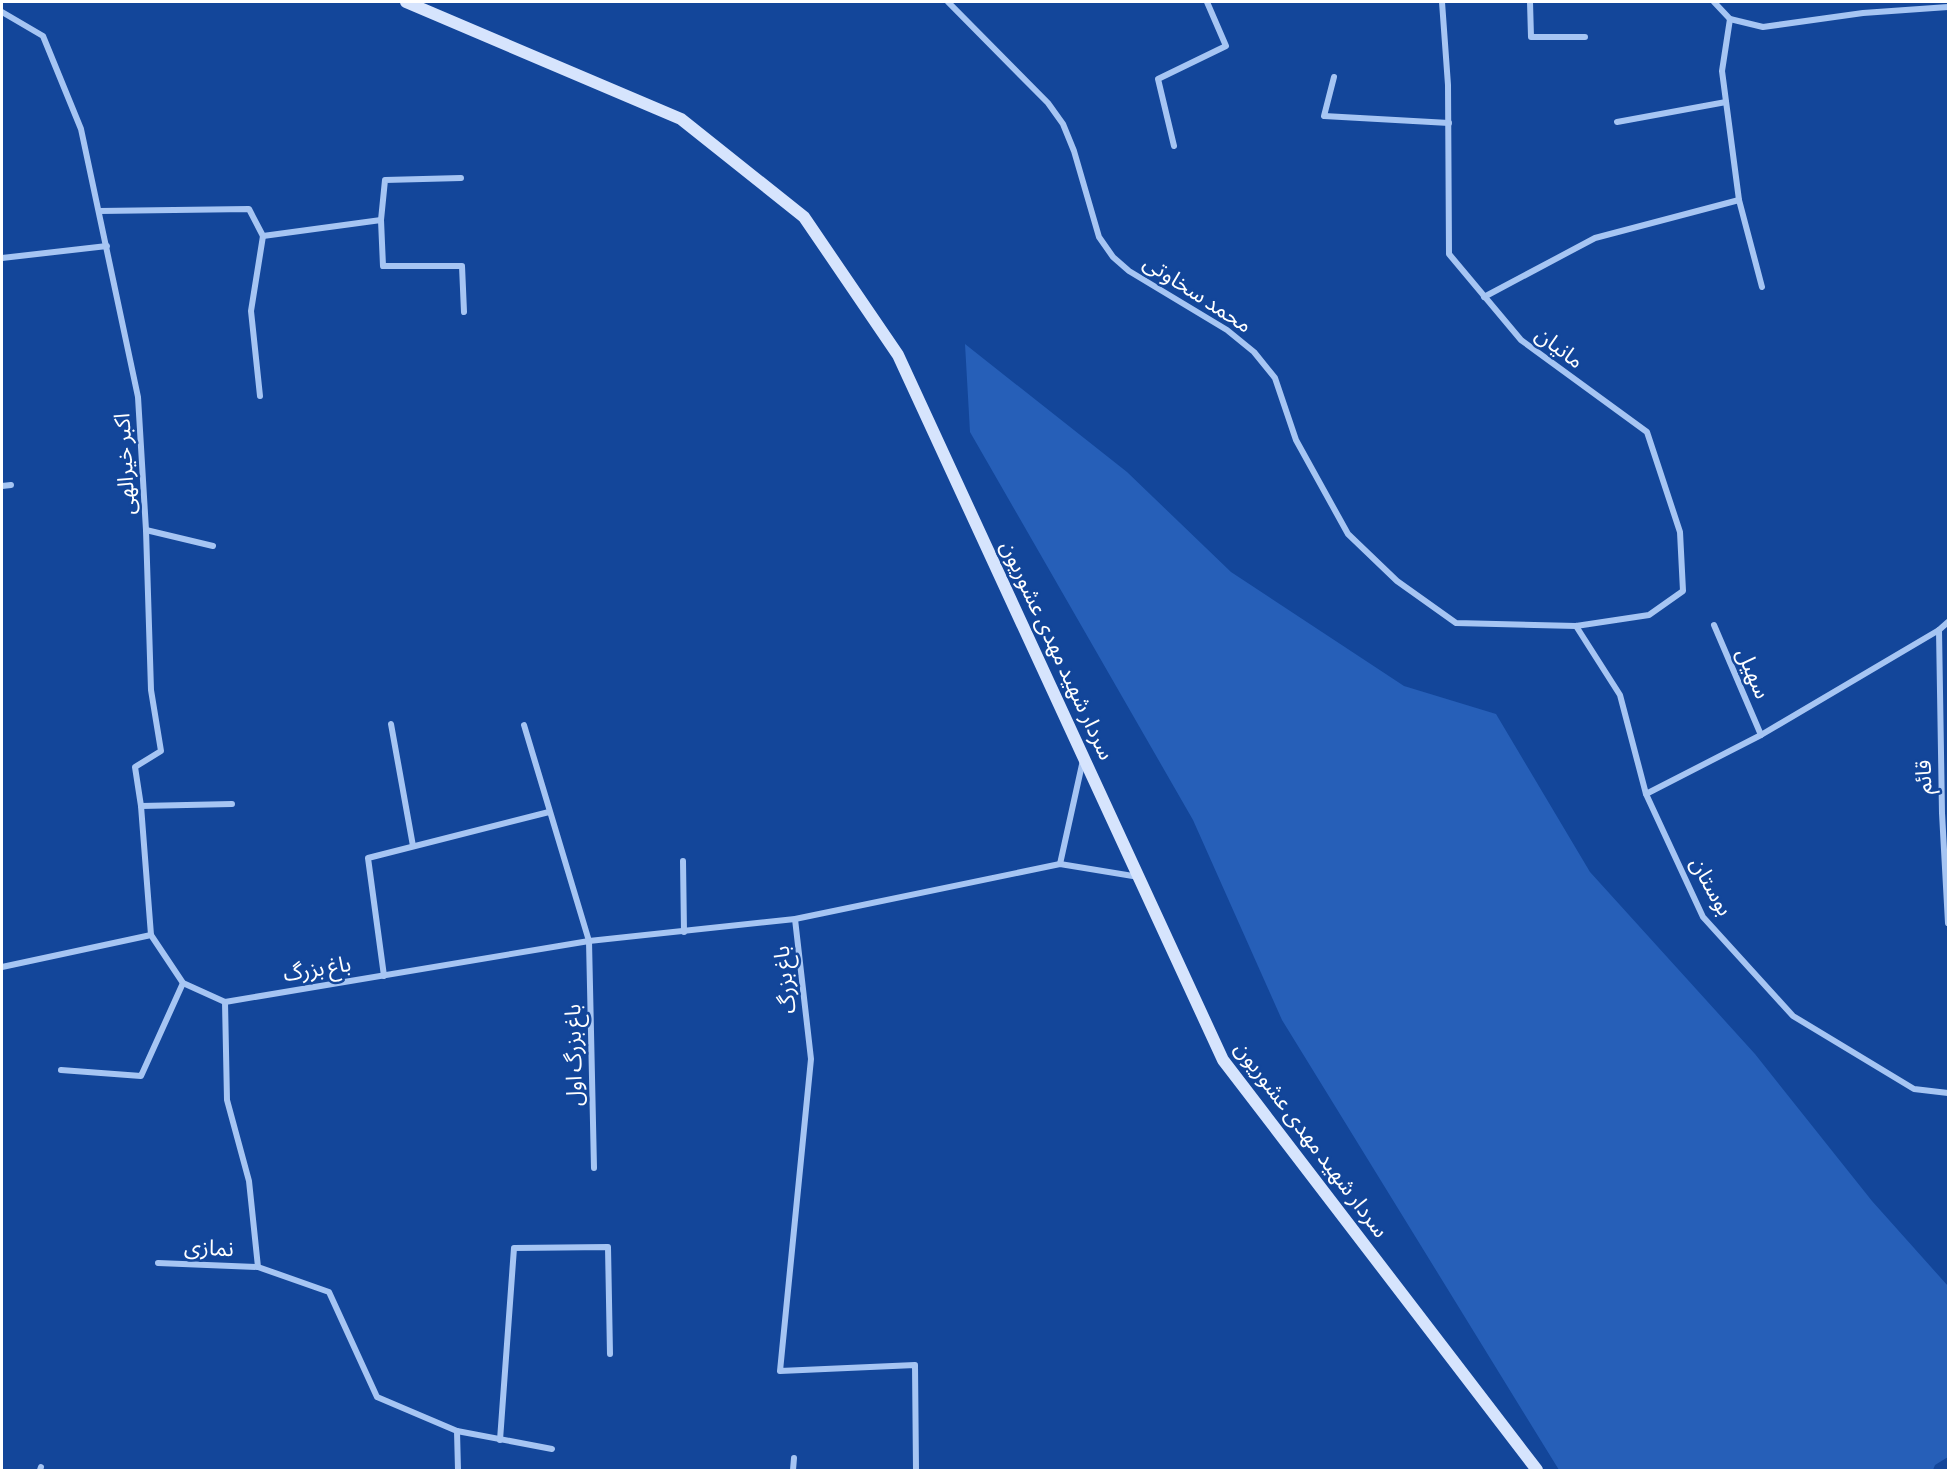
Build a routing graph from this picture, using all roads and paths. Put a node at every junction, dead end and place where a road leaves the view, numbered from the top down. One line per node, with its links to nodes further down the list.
1 (406, 2): 40 (street, سردار شهید مهدی عشوریون)
2 (948, 2): 35 (street, محمد سخاوتی)
3 (1208, 2): 17 (street)
4 (1442, 2): 16 (street, مانیان)
5 (1530, 2): 12 (street)
6 (1714, 2): 11 (street)
7 (1901, 2): 9 (street)
8 (1948, 7): 9 (street)
9 (1903, 10): 11 (street)
10 (2, 12): 20 (street, اکبر خیرالهی)
11 (1730, 19): 14 (street)
12 (1585, 37)
13 (1334, 77): 16 (street)
14 (1726, 102): 15 (street); 19 (street)
15 (1617, 122)
16 (1449, 123): 26 (street, مانیان)
17 (1174, 146)
18 (461, 178): 21 (street)
19 (1739, 200): 25 (street); 26 (street)
20 (99, 211): 22 (street); 23 (street, اکبر خیرالهی)
21 (381, 220): 22 (street); 27 (street)
22 (263, 236): 28 (street)
23 (106, 246): 24 (street); 31 (street, اکبر خیرالهی)
24 (2, 258)
25 (1762, 286)
26 (1484, 297): 35 (street, مانیان)
27 (464, 312)
28 (260, 396)
29 (11, 485): 30 (street)
30 (2, 486)
31 (146, 530): 32 (street); 43 (street, اکبر خیرالهی)
32 (213, 546)
33 (1948, 622): 36 (street)
34 (1714, 625): 39 (street, سهیل)
35 (1576, 626): 41 (street, بوستان)
36 (1939, 630): 39 (street); 45 (street, قائم)
37 (391, 724): 46 (street)
38 (524, 725): 44 (street, باغ بزرگ اول)
39 (1761, 735): 41 (street)
40 (1084, 756): 48 (street); 49 (street, سردار شهید مهدی عشوریون)
41 (1646, 794): 60 (street, بوستان)
42 (232, 804): 43 (street)
43 (141, 806): 53 (street, اکبر خیرالهی)
44 (549, 812): 46 (street); 54 (street, باغ بزرگ اول)
45 (1945, 813): 51 (street, قائم)
46 (413, 846): 56 (street)
47 (683, 861): 52 (street)
48 (1060, 864): 49 (street); 50 (street)
49 (1139, 878): 72 (street, سردار شهید مهدی عشوریون)
50 (795, 919): 52 (street, باغ بزرگ); 71 (street, باغ بزرگ)
51 (1948, 921)
52 (684, 932): 54 (street, باغ بزرگ)
53 (151, 935): 55 (street); 57 (street)
54 (589, 941): 56 (street, باغ بزرگ); 61 (street, باغ بزرگ اول)
55 (2, 967)
56 (384, 976): 58 (street, باغ بزرگ)
57 (183, 983): 58 (street); 59 (street)
58 (225, 1002): 63 (street)
59 (61, 1070)
60 (1948, 1093)
61 (594, 1168)
62 (158, 1263): 63 (street, نمازی)
63 (258, 1267): 65 (street, نمازی)
64 (610, 1354): 66 (street)
65 (457, 1431): 66 (street, نمازی); 69 (street)
66 (500, 1440): 67 (street, نمازی)
67 (552, 1449)
68 (794, 1458): 70 (street)
69 (458, 1470)
70 (793, 1470)
71 (916, 1470)
72 (1537, 1470)

